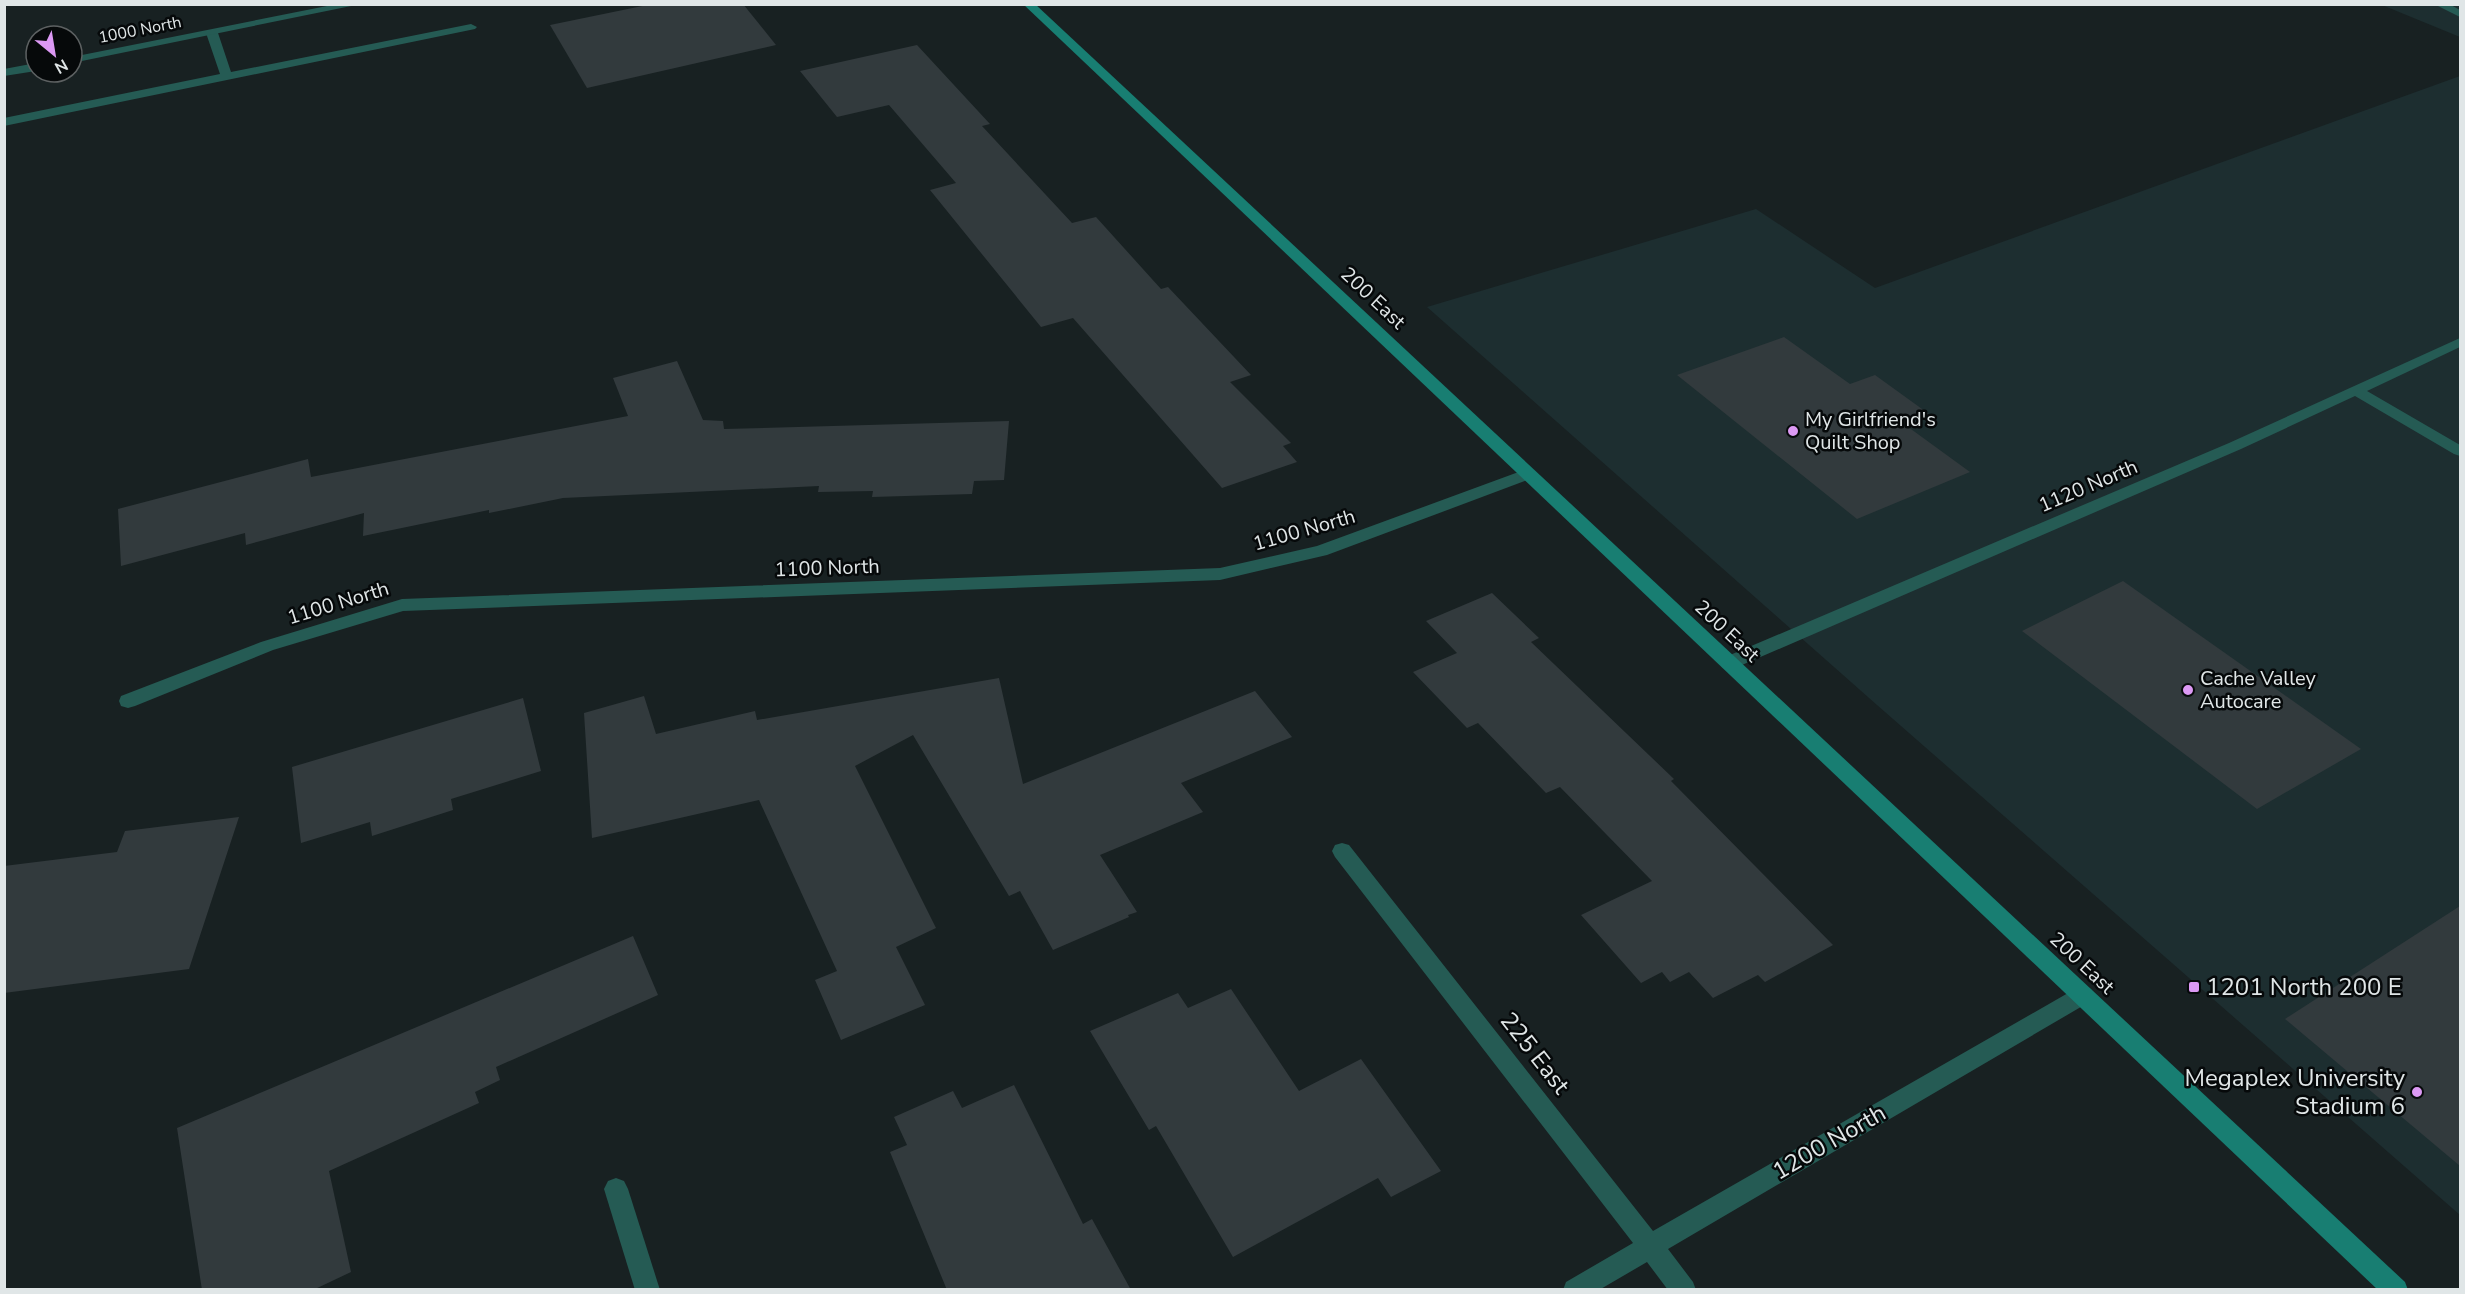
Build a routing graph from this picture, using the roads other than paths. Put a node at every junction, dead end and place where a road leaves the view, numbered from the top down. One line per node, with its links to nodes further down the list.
1 (356, 4): 6 (street, 1000 North)
2 (1028, 4): 15 (main road, 200 East)
3 (2439, 4): 4 (street)
4 (2460, 14)
5 (471, 27): 10 (street)
6 (212, 33): 7 (street, 1000 North); 10 (street)
7 (84, 58)
8 (24, 69): 9 (street)
9 (4, 73)
10 (227, 77): 11 (street)
11 (4, 122)
12 (2460, 342): 13 (street, 1120 North)
13 (2355, 390): 14 (street); 16 (street, 1120 North)
14 (2460, 451)
15 (1527, 474): 16 (main road, 200 East); 17 (street, 1100 North)
16 (1729, 663): 19 (main road, 200 East)
17 (128, 701)
18 (1342, 851): 21 (street, 225 East)
19 (2083, 995): 21 (street, 1200 North); 25 (main road, 200 East)
20 (616, 1189): 22 (street)
21 (1651, 1246): 23 (street, 1200 North); 24 (street, 225 East)
22 (648, 1290)
23 (1575, 1290)
24 (1684, 1290)
25 (2396, 1290)

